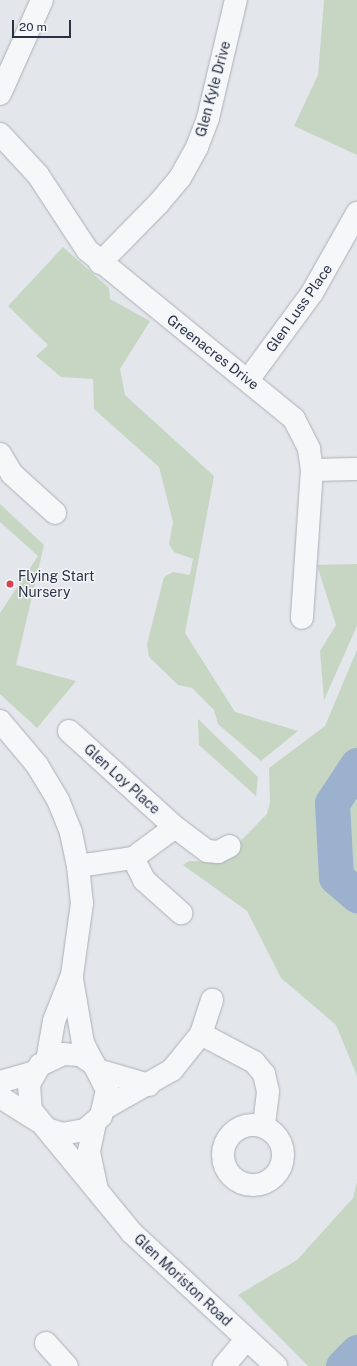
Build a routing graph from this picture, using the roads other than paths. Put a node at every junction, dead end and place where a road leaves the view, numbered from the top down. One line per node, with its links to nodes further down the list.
1 (42, 0): 3 (street)
2 (236, 0): 7 (street, Glen Kyle Drive)
3 (0, 94)
4 (0, 134): 7 (street, Greenacres Drive)
5 (357, 213): 6 (street, Glen Luss Place)
6 (352, 237): 8 (street, Glen Luss Place)
7 (100, 263): 8 (street, Greenacres Drive)
8 (248, 380): 11 (street, Greenacres Drive)
9 (0, 454): 12 (street)
10 (357, 469): 11 (street)
11 (312, 470): 13 (street, Greenacres Drive)
12 (55, 513)
13 (302, 618)
14 (0, 721): 19 (street, Glen Moriston Road)
15 (69, 731): 16 (street, Glen Loy Place)
16 (174, 827): 17 (street, Glen Loy Place); 18 (street)
17 (230, 846)
18 (133, 858): 19 (street); 20 (street)
19 (78, 866): 21 (street, Glen Moriston Road)
20 (181, 913)
21 (72, 976): 24 (street, Glen Moriston Road); 25 (street, Glen Moriston Road)
22 (212, 1000): 23 (street)
23 (202, 1034): 27 (street); 31 (street)
24 (41, 1065): 25 (street); 26 (street); 30 (street, Glen Moriston Road)
25 (97, 1068): 27 (street); 29 (street, Glen Moriston Road)
26 (0, 1082)
27 (149, 1085): 29 (street)
28 (0, 1097): 30 (street)
29 (100, 1116): 30 (street); 32 (street, Glen Moriston Road)
30 (44, 1125): 32 (street, Glen Moriston Road)
31 (264, 1127)
32 (97, 1187): 33 (street, Glen Moriston Road)
33 (247, 1339): 36 (street); 37 (street, Glen Moriston Road)
34 (46, 1343): 35 (street)
35 (67, 1366)
36 (224, 1366)
37 (276, 1366)

